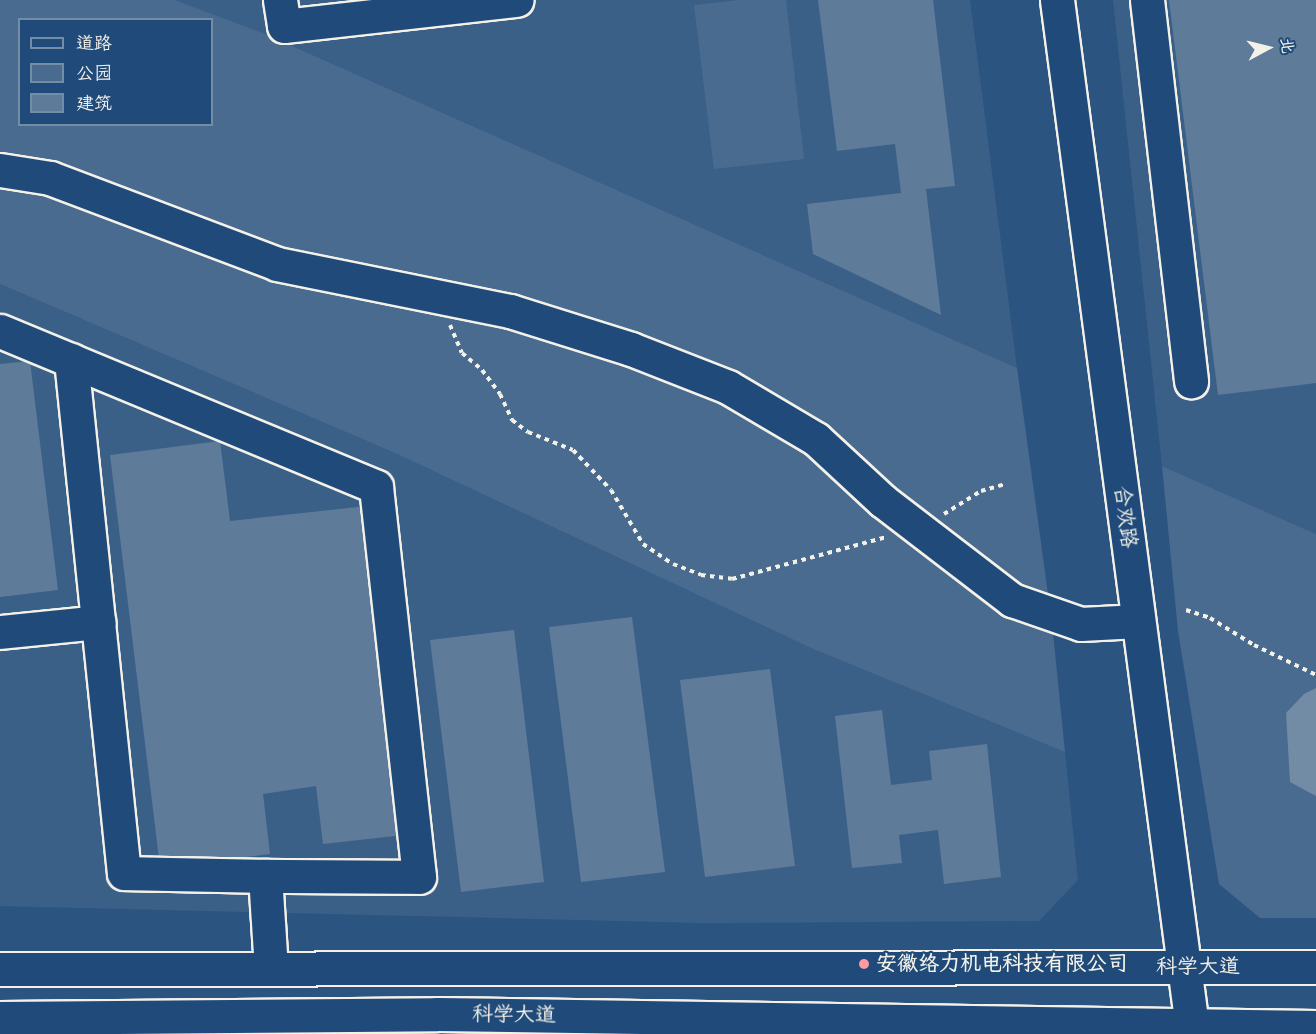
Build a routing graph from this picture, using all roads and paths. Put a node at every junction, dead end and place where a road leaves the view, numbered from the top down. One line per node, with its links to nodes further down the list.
1 (280, 0): 2 (main road)
2 (518, 0)
3 (1058, 0): 13 (main road, 合欢路)
4 (1147, 0): 9 (main road)
5 (0, 170): 6 (main road)
6 (442, 296): 11 (main road); 11 (path)
7 (0, 331): 8 (main road)
8 (70, 360): 14 (main road); 17 (main road)
9 (1191, 381)
10 (1005, 484): 11 (path)
11 (912, 524): 13 (main road)
12 (1186, 610): 16 (path)
13 (1138, 621): 18 (main road, 合欢路)
14 (98, 622): 15 (main road); 17 (main road)
15 (0, 632)
16 (1316, 675)
17 (266, 876): 20 (main road)
18 (1183, 967): 19 (main road, 科学大道); 20 (main road, 科学大道); 27 (main road, 合欢路)
19 (1316, 967)
20 (271, 968): 21 (main road, 科学大道)
21 (0, 969)
22 (0, 1018): 25 (main road, 科学大道)
23 (439, 1024): 24 (main road, 科学大道); 27 (main road, 科学大道)
24 (272, 1025): 25 (main road, 科学大道)
25 (66, 1026)
26 (1316, 1026): 27 (main road, 科学大道)
27 (1193, 1030)

